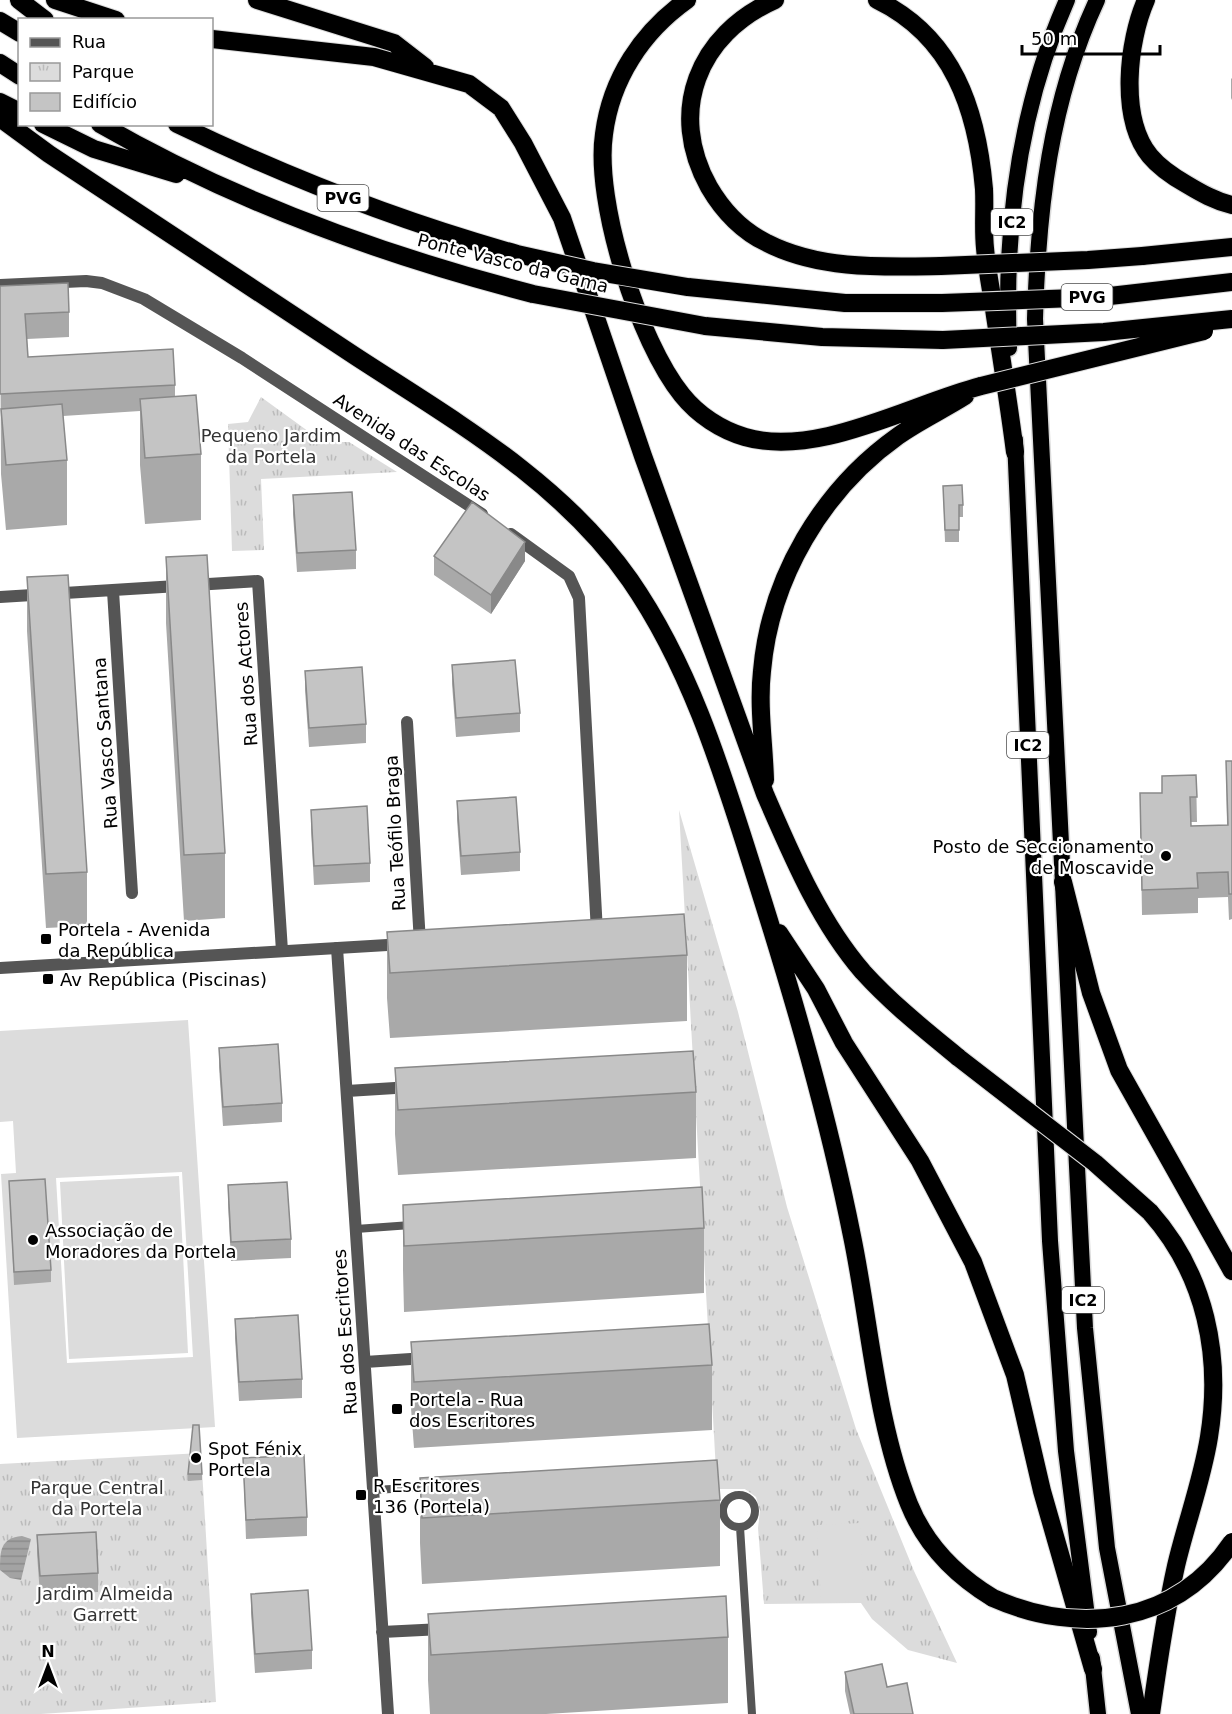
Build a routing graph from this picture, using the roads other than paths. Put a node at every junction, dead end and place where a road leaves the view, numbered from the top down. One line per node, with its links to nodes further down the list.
1 (19, 0): 10 (highway)
2 (55, 0): 11 (highway)
3 (257, 0): 17 (highway)
4 (687, 0): 31 (highway)
5 (775, 0): 26 (highway, bridge)
6 (877, 0): 32 (highway)
7 (1067, 0): 32 (highway, IC2)
8 (1097, 0): 37 (highway, IC2)
9 (1146, 0): 25 (highway)
10 (42, 18)
11 (110, 18)
12 (0, 21): 13 (highway)
13 (18, 32)
14 (213, 39): 17 (highway)
15 (0, 63): 16 (highway)
16 (18, 75)
17 (436, 75): 36 (highway)
18 (0, 102): 19 (highway)
19 (18, 111)
20 (0, 118): 39 (highway)
21 (47, 126): 24 (highway)
22 (104, 126): 24 (highway, Ponte Vasco da Gama / PVG)
23 (181, 126): 27 (highway, Ponte Vasco da Gama / PVG, bridge)
24 (235, 193): 29 (highway, Ponte Vasco da Gama / PVG, bridge)
25 (1232, 205)
26 (1232, 247)
27 (1232, 282)
28 (0, 285): 40 (street, Avenida das Escolas)
29 (1232, 319)
30 (1232, 324): 31 (highway, bridge)
31 (981, 386): 36 (highway)
32 (1015, 452): 57 (highway, IC2)
33 (113, 591): 34 (street, Rua dos Actores); 38 (street, Rua Vasco Santana); 42 (street, Rua dos Actores)
34 (0, 597)
35 (407, 722): 41 (street, Rua Teófilo Braga)
36 (765, 794): 62 (highway, bridge)
37 (1063, 882): 48 (highway); 61 (highway, IC2)
38 (132, 893)
39 (767, 914): 54 (highway, bridge); 57 (highway)
40 (597, 932)
41 (337, 948): 42 (street); 45 (street, Rua dos Escritores)
42 (282, 951): 43 (street)
43 (0, 968)
44 (419, 1086): 45 (street)
45 (347, 1090): 47 (street, Rua dos Escritores)
46 (415, 1225): 47 (lane)
47 (356, 1229): 50 (street, Rua dos Escritores)
48 (1232, 1271)
49 (435, 1358): 50 (street)
50 (365, 1362): 52 (street, Rua dos Escritores)
51 (442, 1487): 52 (lane)
52 (373, 1490): 56 (street, Rua dos Escritores)
53 (740, 1527): 53 (lane); 59 (lane)
54 (1232, 1542)
55 (452, 1628): 56 (street)
56 (382, 1632): 58 (street, Rua dos Escritores)
57 (1093, 1669): 60 (highway, IC2)
58 (388, 1714)
59 (752, 1714)
60 (1098, 1714)
61 (1139, 1714)
62 (1151, 1714)

